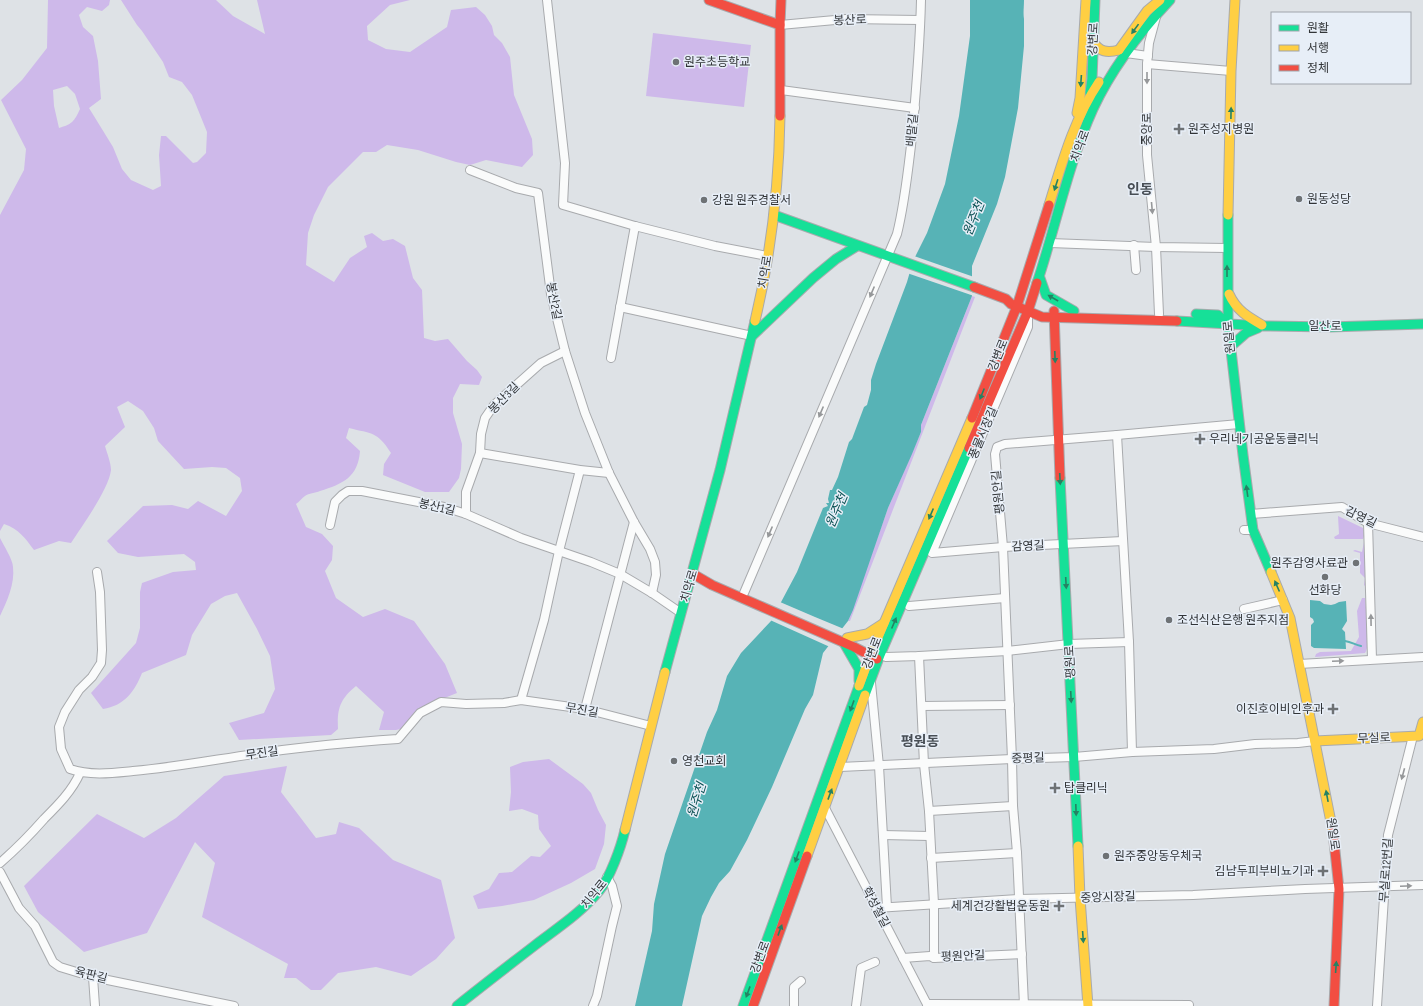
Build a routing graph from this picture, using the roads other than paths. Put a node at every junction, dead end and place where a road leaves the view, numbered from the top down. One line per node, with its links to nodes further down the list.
1 (547, 0): 24 (street)
2 (709, 0): 12 (street, 봉산로)
3 (781, 0): 12 (street)
4 (921, 0): 11 (street, 배말길)
5 (1086, 0): 20 (street, 강변로, one-way to 20)
6 (1095, 0): 13 (street, 강변로)
7 (1160, 0): 14 (street, 치악로, one-way to 14)
8 (1170, 0): 10 (street, 치악로)
9 (1235, 0): 16 (street, 원일로)
10 (1158, 13): 14 (street, 치악로); 15 (street, 중앙로)
11 (920, 20): 12 (street, 봉산로); 19 (street, 배말길)
12 (780, 25): 17 (street)
13 (1093, 42): 14 (street); 18 (street, 강변로)
14 (1122, 52): 15 (street); 18 (street, 치악로); 21 (street, 치악로)
15 (1147, 60): 16 (street); 28 (street, 중앙로, one-way to 28)
16 (1231, 71): 29 (street, 원일로, one-way to 16)
17 (781, 90): 19 (street); 23 (street)
18 (1089, 97): 20 (street, 치악로); 21 (street, 강변로)
19 (915, 108): 31 (street, 배말길)
20 (1067, 148): 35 (street, 치악로, one-way to 35)
21 (1077, 148): 25 (street, 치악로)
22 (470, 170): 46 (street, 봉산2길)
23 (774, 215): 27 (street); 30 (street, 치악로)
24 (635, 226): 30 (street); 36 (street)
25 (1050, 243): 26 (street); 33 (street, 치악로)
26 (1134, 245): 28 (street); 32 (street)
27 (857, 246): 31 (street); 44 (street)
28 (1156, 247): 29 (street); 40 (street, 중앙로)
29 (1227, 248): 34 (street, 원일로, one-way to 29)
30 (767, 256): 44 (street, 치악로)
31 (890, 258): 35 (street); 69 (street, 배말길, one-way to 69)
32 (1136, 270)
33 (1040, 278): 37 (street, 치악로); 38 (street, one-way to 33)
34 (1227, 290): 41 (street, 원일로); 43 (street)
35 (1018, 303): 37 (street); 75 (street, 강변로, one-way to 75)
36 (620, 307): 44 (street); 47 (street)
37 (1029, 307): 39 (street); 64 (street, 풍물시장길); 80 (street, 강변로, one-way to 37)
38 (1074, 311): 39 (street); 40 (street)
39 (1054, 315): 40 (street); 50 (street, 평원로, one-way to 50)
40 (1160, 317): 41 (street, 일산로)
41 (1228, 324): 43 (street, 일산로); 45 (street, 원일로)
42 (1423, 324): 43 (street, 일산로)
43 (1264, 326): 45 (street)
44 (752, 336): 67 (street, 치악로)
45 (1230, 347): 48 (street, 원일로)
46 (565, 351): 51 (street, 봉산3길); 53 (street, 봉산2길)
47 (611, 358)
48 (1239, 424): 49 (street); 55 (street, 원일로, one-way to 48)
49 (1117, 435): 50 (street); 60 (street)
50 (1058, 440): 61 (street, 평원로, one-way to 61); 62 (street, 평원안길)
51 (480, 453): 52 (street); 54 (street, 봉산3길)
52 (580, 470): 53 (street); 63 (street)
53 (609, 474): 56 (street, 봉산2길)
54 (466, 514): 58 (street, 봉산1길); 63 (street, 봉산1길)
55 (1250, 514): 57 (street, 감영길); 71 (street, 원일로, one-way to 55)
56 (634, 522): 66 (street); 68 (street, 봉산2길)
57 (1368, 523): 59 (street, 감영길); 83 (street, one-way to 57)
58 (330, 525)
59 (1423, 537)
60 (1124, 540): 61 (street, 감영길); 76 (street)
61 (1064, 544): 62 (street, 감영길); 77 (street, 평원로, one-way to 77)
62 (1002, 547): 64 (street, 감영길); 70 (street, 평원안길)
63 (560, 551): 66 (street, 봉산1길); 87 (street)
64 (932, 553)
65 (97, 572): 101 (street)
66 (620, 574): 68 (street, 봉산1길); 90 (street)
67 (692, 574): 69 (street); 74 (street, 치악로)
68 (652, 593): 74 (street, 봉산1길)
69 (743, 596): 78 (street)
70 (1005, 598): 72 (street); 79 (street, 평원안길)
71 (1283, 600): 73 (street); 84 (street, 원일로)
72 (909, 606)
73 (1244, 609)
74 (681, 613): 92 (street, 치악로)
75 (884, 623): 78 (street); 80 (street, 강변로)
76 (1129, 642): 77 (street); 95 (street)
77 (1069, 644): 79 (street); 96 (street, 평원로, one-way to 96)
78 (855, 645): 80 (street); 86 (street)
79 (1007, 651): 81 (street); 88 (street, 평원안길)
80 (877, 654): 81 (street); 85 (street, 강변로); 86 (street, 강변로)
81 (919, 656): 89 (street)
82 (1423, 657): 83 (street)
83 (1372, 659): 84 (street, one-way to 83)
84 (1299, 664): 94 (street, 원일로)
85 (871, 682): 99 (street); 100 (street, 강변로)
86 (859, 686): 132 (street, 강변로, one-way to 132)
87 (521, 700): 90 (street, 무진길); 101 (street, 무진길)
88 (1010, 705): 89 (street); 97 (street, 평원안길)
89 (922, 706): 98 (street)
90 (585, 709): 92 (street, 무진길)
91 (1423, 722): 93 (street)
92 (650, 726): 111 (street, 치악로)
93 (1418, 736): 94 (street, 무실로); 113 (street, 무실로12번길, one-way to 113)
94 (1315, 742): 95 (street, 중평길); 114 (street, 원일로, one-way to 94)
95 (1132, 752): 96 (street, 중평길)
96 (1074, 757): 97 (street, 중평길); 115 (street, 평원로, one-way to 115)
97 (1012, 759): 98 (street, 중평길); 102 (street, 평원안길)
98 (924, 764): 99 (street, 중평길); 104 (street)
99 (879, 766): 100 (street, 중평길); 105 (street)
100 (840, 767): 103 (street, 강변로, one-way to 100)
101 (80, 773): 109 (street)
102 (1013, 806): 104 (street); 107 (street, 평원안길)
103 (825, 808): 119 (street, 학성철길); 133 (street, 강변로, one-way to 103)
104 (929, 811): 106 (street)
105 (883, 835): 106 (street); 118 (street)
106 (929, 836): 108 (street)
107 (1017, 854): 108 (street); 116 (street, 평원안길)
108 (931, 858): 117 (street)
109 (0, 863)
110 (0, 872): 124 (street, 육판길)
111 (607, 877): 130 (street, 치악로); 131 (street)
112 (1423, 885): 113 (street, 중앙시장길, one-way to 112)
113 (1385, 886): 114 (street, 중앙시장길); 139 (street, 무실로12번길)
114 (1339, 888): 115 (street, 중앙시장길); 138 (street, 원일로, one-way to 114)
115 (1080, 898): 116 (street, 중앙시장길); 136 (street, 평원로, one-way to 136)
116 (1019, 899): 117 (street, 중앙시장길); 120 (street, 평원안길)
117 (934, 904): 118 (street, 중앙시장길); 122 (street)
118 (887, 907): 119 (street, 중앙시장길)
119 (876, 908): 121 (street, 학성철길)
120 (1022, 954): 122 (street, 평원안길); 127 (street, 평원안길)
121 (904, 958): 122 (street, 평원안길); 126 (street, 학성철길)
122 (934, 958)
123 (874, 962): 135 (street)
124 (93, 976): 128 (street); 129 (street, 육판길)
125 (801, 981): 134 (street)
126 (928, 1005): 127 (street)
127 (1024, 1005): 136 (street)
128 (95, 1006)
129 (234, 1006)
130 (457, 1006)
131 (593, 1006)
132 (743, 1006)
133 (753, 1006)
134 (794, 1006)
135 (856, 1006)
136 (1088, 1006): 137 (street)
137 (1189, 1006)
138 (1334, 1006)
139 (1377, 1006)

